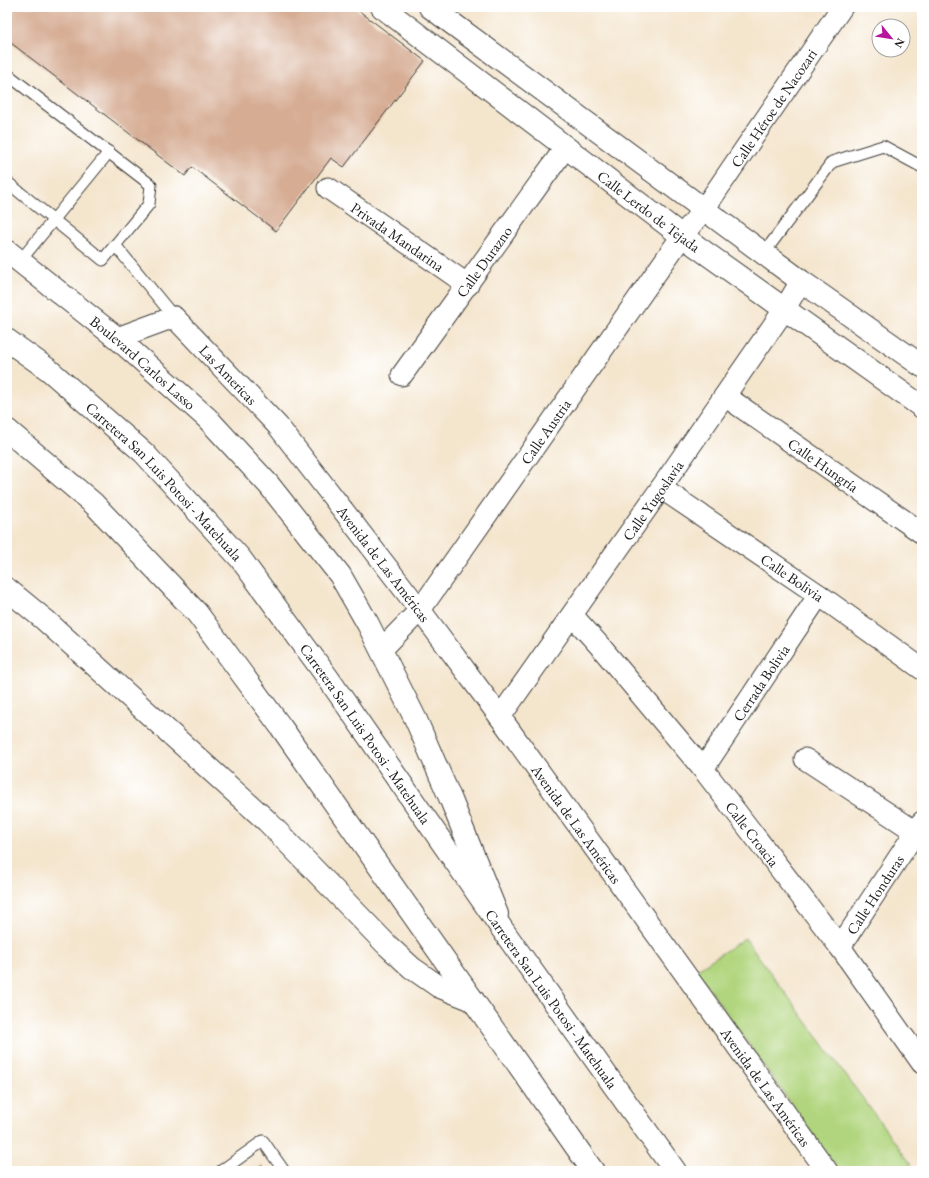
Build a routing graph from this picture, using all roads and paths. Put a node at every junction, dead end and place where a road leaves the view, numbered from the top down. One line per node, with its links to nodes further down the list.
1 (382, 7): 5 (main road, Calle Lerdo de Tejada)
2 (430, 7): 10 (main road)
3 (842, 7): 10 (street, Calle Héroe de Nacozari)
4 (7, 74): 6 (lane)
5 (565, 148): 12 (main road, Calle Lerdo de Tejada); 17 (street, Calle Durazno)
6 (109, 152): 11 (lane); 13 (lane)
7 (922, 167): 14 (lane)
8 (7, 182): 11 (lane)
9 (328, 188): 17 (street, Privada Mandarina)
10 (704, 209): 12 (street, Calle Austria); 14 (main road)
11 (54, 220): 13 (lane); 15 (lane)
12 (682, 236): 18 (main road, Calle Lerdo de Tejada); 32 (street, Calle Austria)
13 (115, 245): 19 (lane)
14 (764, 253): 16 (main road)
15 (14, 256): 20 (main road, Boulevard Carlos Lasso)
16 (801, 280): 18 (street, Calle Yugoslavia); 22 (main road)
17 (468, 285): 23 (street, Calle Durazno)
18 (784, 310): 24 (street, Calle Yugoslavia); 25 (main road, Calle Lerdo de Tejada)
19 (174, 317): 20 (street); 27 (street, Las Americas)
20 (117, 338): 34 (main road, Boulevard Carlos Lasso)
21 (7, 340): 40 (main road, Carretera San Luis Potosi - Matehuala)
22 (922, 366)
23 (402, 376)
24 (725, 396): 28 (street, Calle Yugoslavia); 29 (street, Calle Hungría)
25 (922, 407)
26 (7, 430): 42 (main road)
27 (320, 482): 32 (street, Avenida de Las Américas)
28 (662, 488): 31 (street, Calle Bolivia); 33 (street, Calle Yugoslavia)
29 (922, 533)
30 (7, 588): 42 (main road)
31 (819, 595): 35 (street, Calle Bolivia); 38 (street, Cerrada Bolivia)
32 (420, 610): 34 (street, Calle Austria); 36 (street, Avenida de Las Américas)
33 (572, 615): 36 (street, Calle Yugoslavia); 38 (street, Calle Croacia)
34 (381, 650): 40 (main road, Boulevard Carlos Lasso)
35 (922, 669)
36 (500, 717): 48 (street, Avenida de Las Américas)
37 (805, 759): 39 (street)
38 (703, 769): 41 (street, Calle Croacia)
39 (919, 827): 41 (street, Calle Honduras)
40 (507, 936): 47 (main road, Carretera San Luis Potosi - Matehuala)
41 (840, 947): 43 (street, Calle Croacia)
42 (473, 1000): 46 (main road)
43 (922, 1063)
44 (221, 1171): 45 (lane)
45 (284, 1171)
46 (594, 1171)
47 (675, 1171)
48 (827, 1171)

